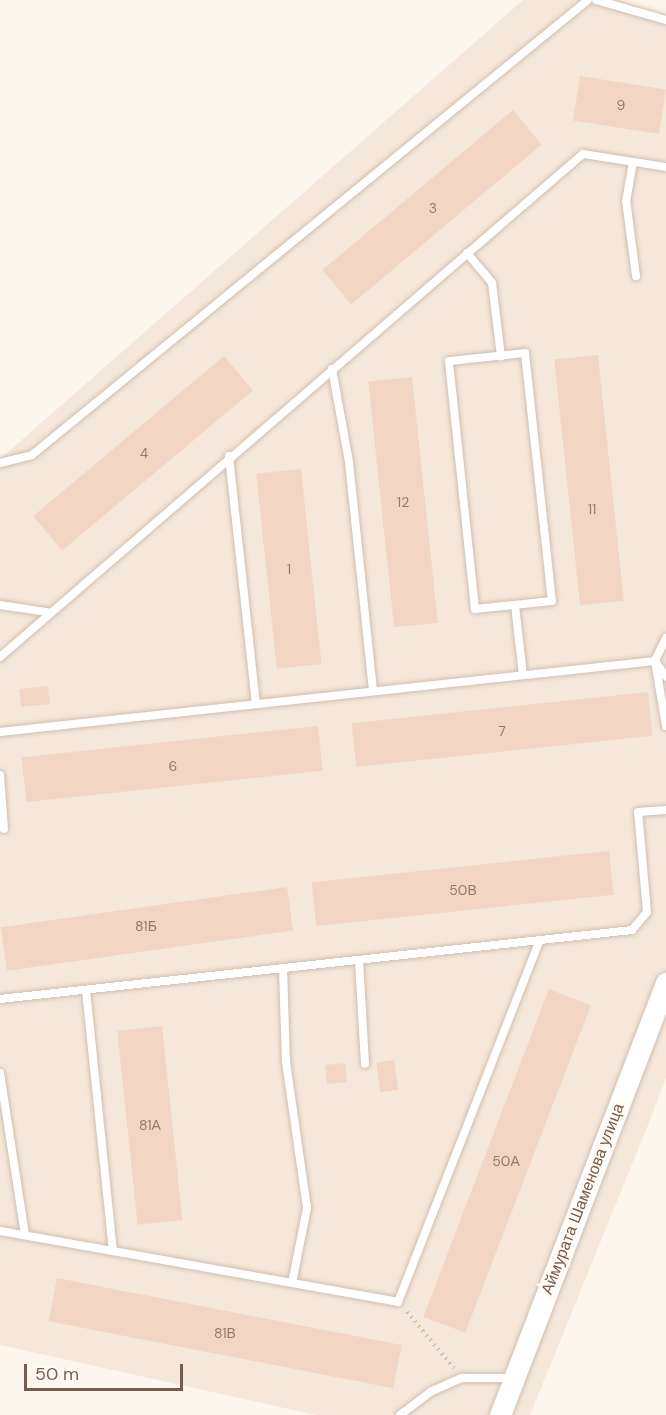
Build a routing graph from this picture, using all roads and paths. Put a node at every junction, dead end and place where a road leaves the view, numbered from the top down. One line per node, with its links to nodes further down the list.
1 (588, 0): 11 (lane)
2 (596, 0): 3 (lane)
3 (666, 20)
4 (633, 162): 5 (lane); 6 (lane); 7 (lane)
5 (666, 167)
6 (467, 253): 8 (lane); 9 (lane)
7 (636, 276)
8 (501, 356): 12 (lane); 12 (lane)
9 (332, 369): 10 (lane); 20 (lane)
10 (229, 456): 14 (lane); 21 (lane)
11 (0, 463)
12 (515, 604): 18 (lane)
13 (0, 605): 14 (lane)
14 (47, 612): 16 (lane)
15 (666, 638): 17 (lane)
16 (0, 657)
17 (655, 661): 18 (lane); 19 (lane); 22 (lane)
18 (523, 675): 20 (lane)
19 (666, 677)
20 (373, 691): 21 (lane)
21 (256, 704): 23 (lane)
22 (666, 726)
23 (0, 732)
24 (0, 775): 26 (lane)
25 (666, 810): 27 (lane)
26 (4, 829)
27 (540, 940): 28 (lane); 39 (lane)
28 (359, 960): 29 (lane); 33 (lane)
29 (283, 968): 31 (lane); 38 (lane)
30 (666, 983): 41 (street, Аймурата Шаменова улица)
31 (86, 990): 32 (lane); 37 (lane)
32 (0, 999)
33 (365, 1064)
34 (0, 1073): 36 (lane)
35 (0, 1231): 36 (lane)
36 (25, 1235): 37 (lane)
37 (113, 1251): 38 (lane)
38 (292, 1283): 39 (lane)
39 (398, 1302): 40 (path)
40 (462, 1378): 41 (lane); 42 (lane)
41 (514, 1378): 43 (street, Аймурата Шаменова улица)
42 (400, 1415)
43 (500, 1415)

